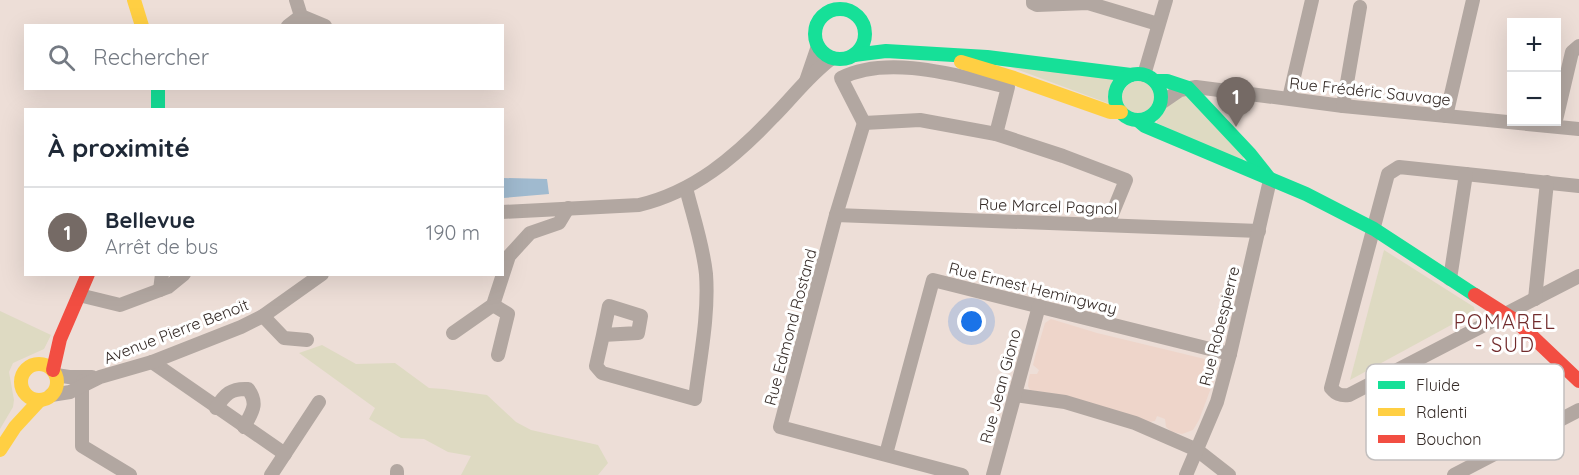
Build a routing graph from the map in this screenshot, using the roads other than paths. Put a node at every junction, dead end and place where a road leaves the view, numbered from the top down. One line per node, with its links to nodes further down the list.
1 (134, 0): 11 (street)
2 (296, 0): 10 (street)
3 (1033, 0): 14 (street)
4 (1166, 0): 14 (street)
5 (1312, 0): 26 (street)
6 (1473, 0): 32 (street)
7 (832, 6): 8 (street); 16 (street)
8 (847, 6): 15 (street)
9 (1360, 7): 29 (street)
10 (301, 15): 12 (street); 13 (street)
11 (141, 24)
12 (290, 24)
13 (321, 24)
14 (1158, 24): 22 (street)
15 (864, 35): 18 (street); 20 (street)
16 (818, 46): 21 (street); 23 (street)
17 (1579, 46): 27 (street)
18 (886, 51): 19 (street); 20 (street)
19 (930, 54): 22 (street); 31 (street)
20 (854, 55): 21 (street)
21 (832, 58): 23 (street)
22 (1143, 77): 24 (street); 28 (street); 31 (street)
23 (806, 81): 43 (street)
24 (1188, 88): 26 (street, Rue Frédéric Sauvage); 28 (street); 40 (street)
25 (158, 90): 30 (street)
26 (1289, 98): 29 (street, Rue Frédéric Sauvage)
27 (1561, 101)
28 (1161, 103): 34 (street)
29 (1343, 106): 32 (street, Rue Frédéric Sauvage)
30 (158, 108)
31 (1121, 112): 34 (street)
32 (1446, 116): 33 (street, Rue Frédéric Sauvage)
33 (1507, 120)
34 (1139, 121): 40 (street)
35 (864, 123): 38 (street); 38 (street); 46 (street, Rue Edmond Rostand)
36 (1561, 124): 37 (street, Rue Frédéric Sauvage)
37 (1579, 129)
38 (996, 134): 47 (street)
39 (1466, 174): 41 (street); 48 (street); 57 (street)
40 (1270, 180): 48 (street); 49 (street, Rue Robespierre)
41 (1547, 182): 42 (street); 60 (street)
42 (1579, 186)
43 (686, 188): 44 (street); 66 (street)
44 (567, 208): 45 (street); 50 (street)
45 (504, 212)
46 (836, 215): 47 (street, Rue Marcel Pagnol); 92 (street, Rue Edmond Rostand)
47 (1108, 224): 49 (street, Rue Marcel Pagnol)
48 (1374, 229): 57 (street); 79 (street)
49 (1259, 231): 69 (street, Rue Robespierre)
50 (504, 271)
51 (87, 276): 59 (street)
52 (162, 276): 58 (street)
53 (182, 276): 58 (street)
54 (318, 276): 64 (street, Avenue Pierre Benoit)
55 (502, 276): 61 (street)
56 (1579, 276): 60 (street)
57 (1450, 279): 63 (street)
58 (160, 290): 59 (street)
59 (79, 296): 67 (street)
60 (1535, 299): 63 (street)
61 (493, 305): 65 (street); 70 (street)
62 (1039, 306): 69 (street, Rue Ernest Hemingway); 81 (street, Rue Jean Giono); 92 (street, Rue Ernest Hemingway)
63 (1505, 315): 73 (street); 74 (street)
64 (263, 316): 68 (street); 71 (street, Avenue Pierre Benoit)
65 (453, 333)
66 (603, 335)
67 (60, 339): 72 (street); 76 (street)
68 (307, 340)
69 (1230, 354): 90 (street, Rue Robespierre)
70 (498, 355)
71 (152, 362): 78 (street, Avenue Pierre Benoit); 84 (street)
72 (38, 363): 76 (street); 80 (street)
73 (1411, 364)
74 (1561, 364)
75 (1564, 367): 77 (street)
76 (55, 373): 78 (street); 82 (street)
77 (1579, 381)
78 (83, 383): 82 (street, Avenue Pierre Benoit); 94 (street)
79 (1366, 387)
80 (24, 393): 82 (street); 87 (street)
81 (1015, 394): 90 (street); 97 (street, Rue Jean Giono)
82 (45, 398): 87 (street)
83 (319, 402): 91 (street)
84 (216, 408): 88 (street); 88 (street)
85 (1579, 410): 86 (street)
86 (1564, 418)
87 (15, 427): 89 (street)
88 (244, 427): 91 (street)
89 (0, 450)
90 (1197, 450): 98 (street, Rue Robespierre); 99 (street)
91 (285, 454): 95 (street)
92 (886, 454): 96 (street, Rue Edmond Rostand)
93 (1483, 460): 100 (street)
94 (130, 475)
95 (271, 475)
96 (962, 475)
97 (993, 475)
98 (1186, 475)
99 (1229, 475)
100 (1454, 475)

